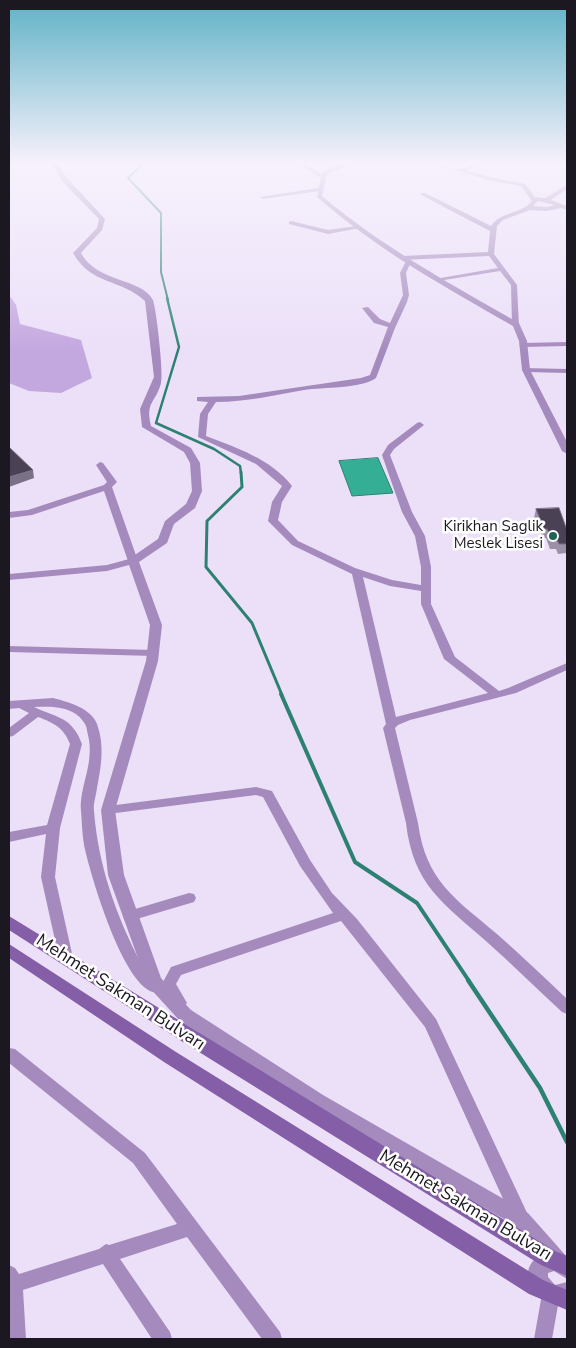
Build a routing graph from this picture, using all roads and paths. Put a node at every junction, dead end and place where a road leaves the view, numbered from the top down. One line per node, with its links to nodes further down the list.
1 (100, 227): 27 (street)
2 (307, 227): 5 (street)
3 (488, 227): 6 (street)
4 (494, 227): 6 (street)
5 (358, 228): 10 (street)
6 (494, 230): 8 (street)
7 (436, 247): 9 (street)
8 (491, 254): 9 (street); 11 (street)
9 (444, 255): 10 (street)
10 (405, 260): 12 (street); 15 (street)
11 (502, 269): 12 (street); 14 (street)
12 (438, 279): 14 (street)
13 (366, 308): 15 (street)
14 (516, 325): 17 (street)
15 (392, 326): 21 (street)
16 (567, 344): 17 (street)
17 (523, 345): 18 (street)
18 (526, 370): 19 (street); 23 (street)
19 (567, 370)
20 (200, 399): 21 (street)
21 (213, 401): 28 (street)
22 (420, 425): 30 (street)
23 (567, 452)
24 (100, 465): 25 (street)
25 (107, 487): 26 (street); 27 (street)
26 (9, 515)
27 (133, 561): 29 (street); 32 (street)
28 (357, 572): 30 (street); 36 (street)
29 (9, 577)
30 (426, 589): 34 (street)
31 (9, 649): 32 (street)
32 (153, 653): 38 (street)
33 (567, 666): 34 (street)
34 (497, 695): 36 (street)
35 (22, 708): 37 (street); 39 (street); 48 (street)
36 (392, 724): 47 (street)
37 (9, 733)
38 (108, 810): 42 (street); 43 (street)
39 (54, 828): 40 (street); 46 (street)
40 (9, 837)
41 (190, 898): 43 (street)
42 (342, 915): 48 (street); 50 (street)
43 (130, 916): 48 (street)
44 (9, 922): 46 (main road, Mehmet Sakman Bulvarı)
45 (9, 950): 55 (main road, Mehmet Sakman Bulvarı)
46 (66, 958): 53 (main road, Mehmet Sakman Bulvarı)
47 (567, 1008)
48 (185, 1015): 50 (street)
49 (9, 1054): 51 (street)
50 (521, 1219): 53 (street)
51 (190, 1228): 52 (street); 58 (street)
52 (106, 1253): 54 (street); 57 (street)
53 (564, 1266): 55 (street, Mehmet Sakman Bulvarı)
54 (10, 1281): 56 (street)
55 (562, 1295): 59 (street)
56 (17, 1339)
57 (163, 1339)
58 (273, 1339)
59 (543, 1339)

